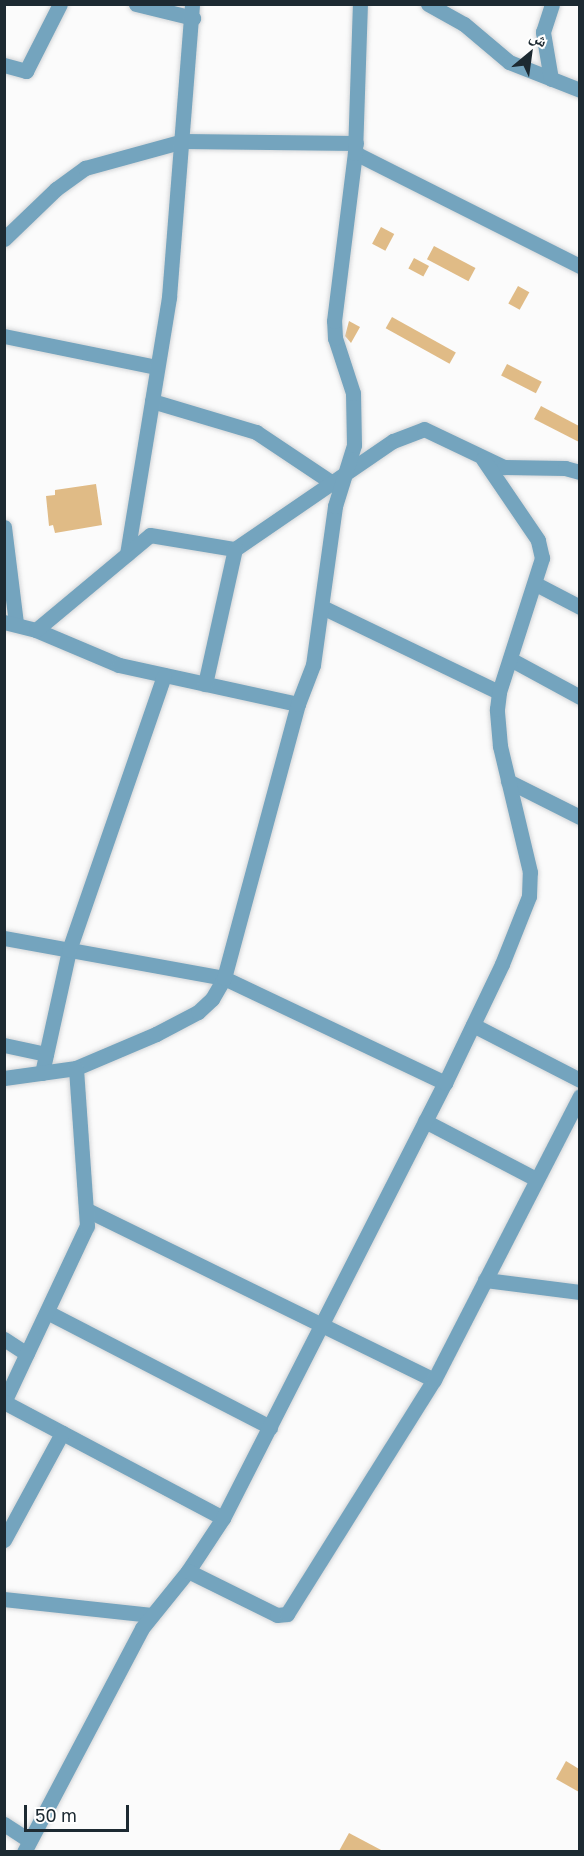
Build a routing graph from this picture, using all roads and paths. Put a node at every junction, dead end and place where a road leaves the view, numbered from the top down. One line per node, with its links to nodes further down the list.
1 (60, 4): 7 (street)
2 (136, 4): 6 (street)
3 (360, 4): 11 (street)
4 (428, 4): 8 (street)
5 (552, 4): 8 (street)
6 (192, 11): 10 (street)
7 (4, 65)
8 (551, 79): 9 (street)
9 (579, 90)
10 (183, 141): 11 (street); 12 (street); 15 (street)
11 (356, 148): 13 (street); 19 (street)
12 (4, 239)
13 (579, 266)
14 (4, 336): 15 (street)
15 (157, 367): 16 (street)
16 (152, 401): 19 (street); 22 (street)
17 (483, 459): 18 (street); 19 (street); 23 (street)
18 (579, 472)
19 (339, 480): 21 (street); 25 (street)
20 (4, 527): 26 (street)
21 (235, 549): 22 (street); 30 (street)
22 (127, 554): 27 (street)
23 (536, 584): 24 (street); 28 (street)
24 (579, 607)
25 (322, 608): 31 (street); 33 (street)
26 (8, 624): 27 (street)
27 (36, 630): 29 (street)
28 (510, 659): 31 (street); 32 (street)
29 (164, 675): 30 (street); 37 (street)
30 (205, 684): 33 (street)
31 (499, 692): 34 (street)
32 (579, 697)
33 (298, 704): 38 (street)
34 (508, 781): 35 (street); 39 (street)
35 (579, 817)
36 (4, 938): 37 (street)
37 (69, 950): 38 (street); 41 (street)
38 (224, 978): 42 (street); 46 (street)
39 (473, 1025): 45 (street); 46 (street)
40 (4, 1045): 41 (street)
41 (46, 1054): 43 (street)
42 (75, 1068): 43 (street); 50 (street)
43 (42, 1073): 44 (street)
44 (4, 1078)
45 (579, 1080)
46 (445, 1083): 48 (street)
47 (579, 1096): 49 (street)
48 (425, 1121): 49 (street); 54 (street)
49 (536, 1179): 51 (street)
50 (87, 1210): 53 (street); 54 (street)
51 (485, 1280): 52 (street); 57 (street)
52 (579, 1292)
53 (49, 1313): 56 (street); 59 (street)
54 (319, 1324): 57 (street); 59 (street)
55 (4, 1339): 56 (street)
56 (27, 1354): 58 (street)
57 (434, 1380): 63 (street)
58 (4, 1402): 60 (street)
59 (270, 1426): 61 (street)
60 (62, 1433): 61 (street); 62 (street)
61 (223, 1518): 63 (street)
62 (4, 1540)
63 (188, 1571): 65 (street)
64 (4, 1599): 65 (street)
65 (151, 1615): 67 (street)
66 (4, 1824): 67 (street)
67 (26, 1846)

